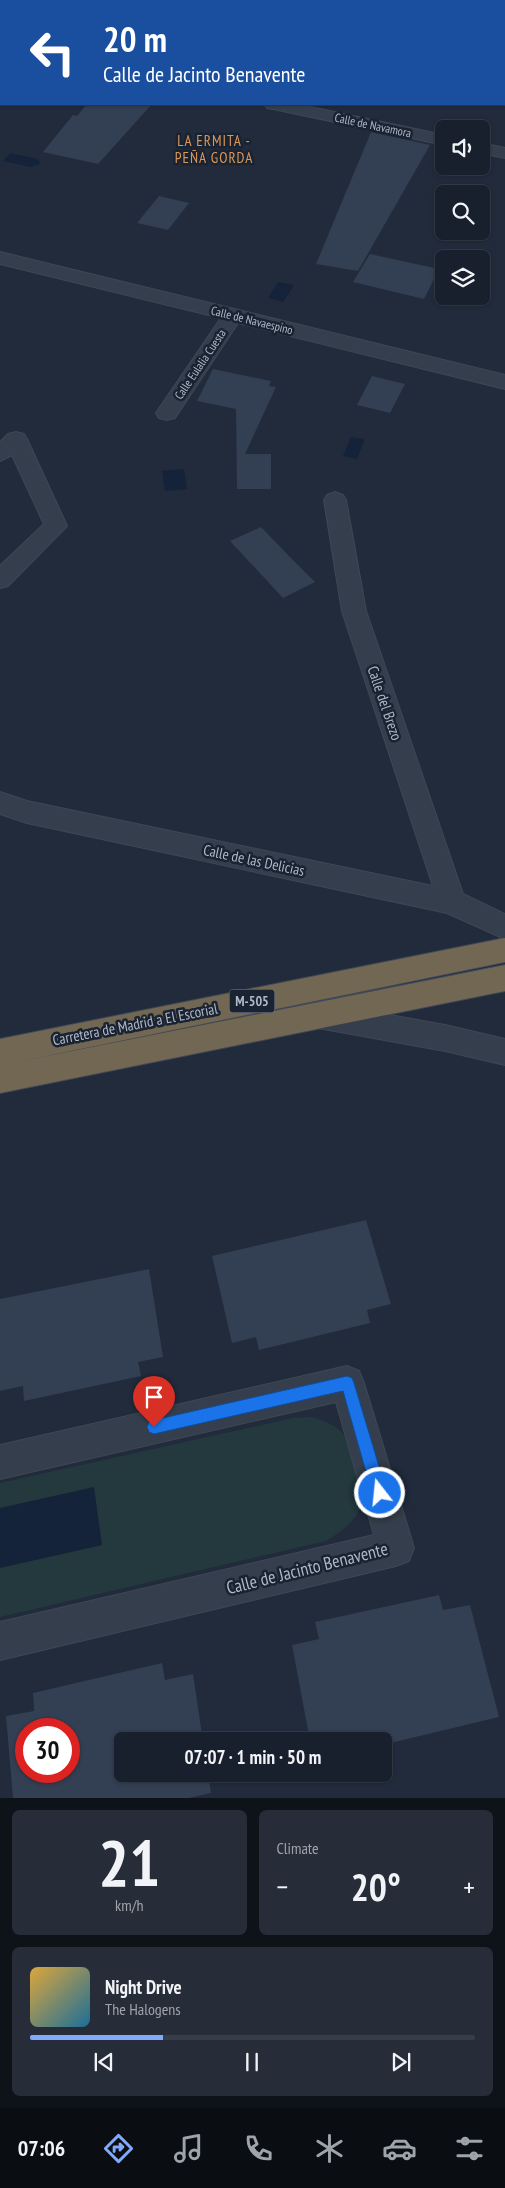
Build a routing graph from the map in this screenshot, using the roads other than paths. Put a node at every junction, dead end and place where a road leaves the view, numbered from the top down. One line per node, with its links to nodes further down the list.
1 (278, 105): 2 (street, Calle de Navamora)
2 (435, 138)
3 (490, 150): 4 (street)
4 (505, 153)
5 (0, 258): 6 (street, Calle de Navaespino)
6 (233, 315): 7 (street, Calle de Navaespino); 8 (street, Calle Eulalia Cuesta)
7 (505, 382)
8 (167, 413)
9 (0, 454): 11 (street)
10 (335, 500): 13 (street, Calle del Brezo)
11 (0, 580)
12 (0, 804): 13 (street, Calle de las Delicias)
13 (452, 902): 14 (street, Calle de las Delicias)
14 (505, 927)
15 (505, 950): 18 (highway, Carretera de Madrid a El Escorial / M-505)
16 (505, 978): 17 (highway, Carretera de Madrid a El Escorial / M-505)
17 (316, 1014): 19 (street); 20 (highway, Carretera de Madrid a El Escorial / M-505)
18 (0, 1052)
19 (505, 1052)
20 (0, 1079)
21 (0, 1462): 22 (street, Calle de Jacinto Benavente)
22 (0, 1641)

